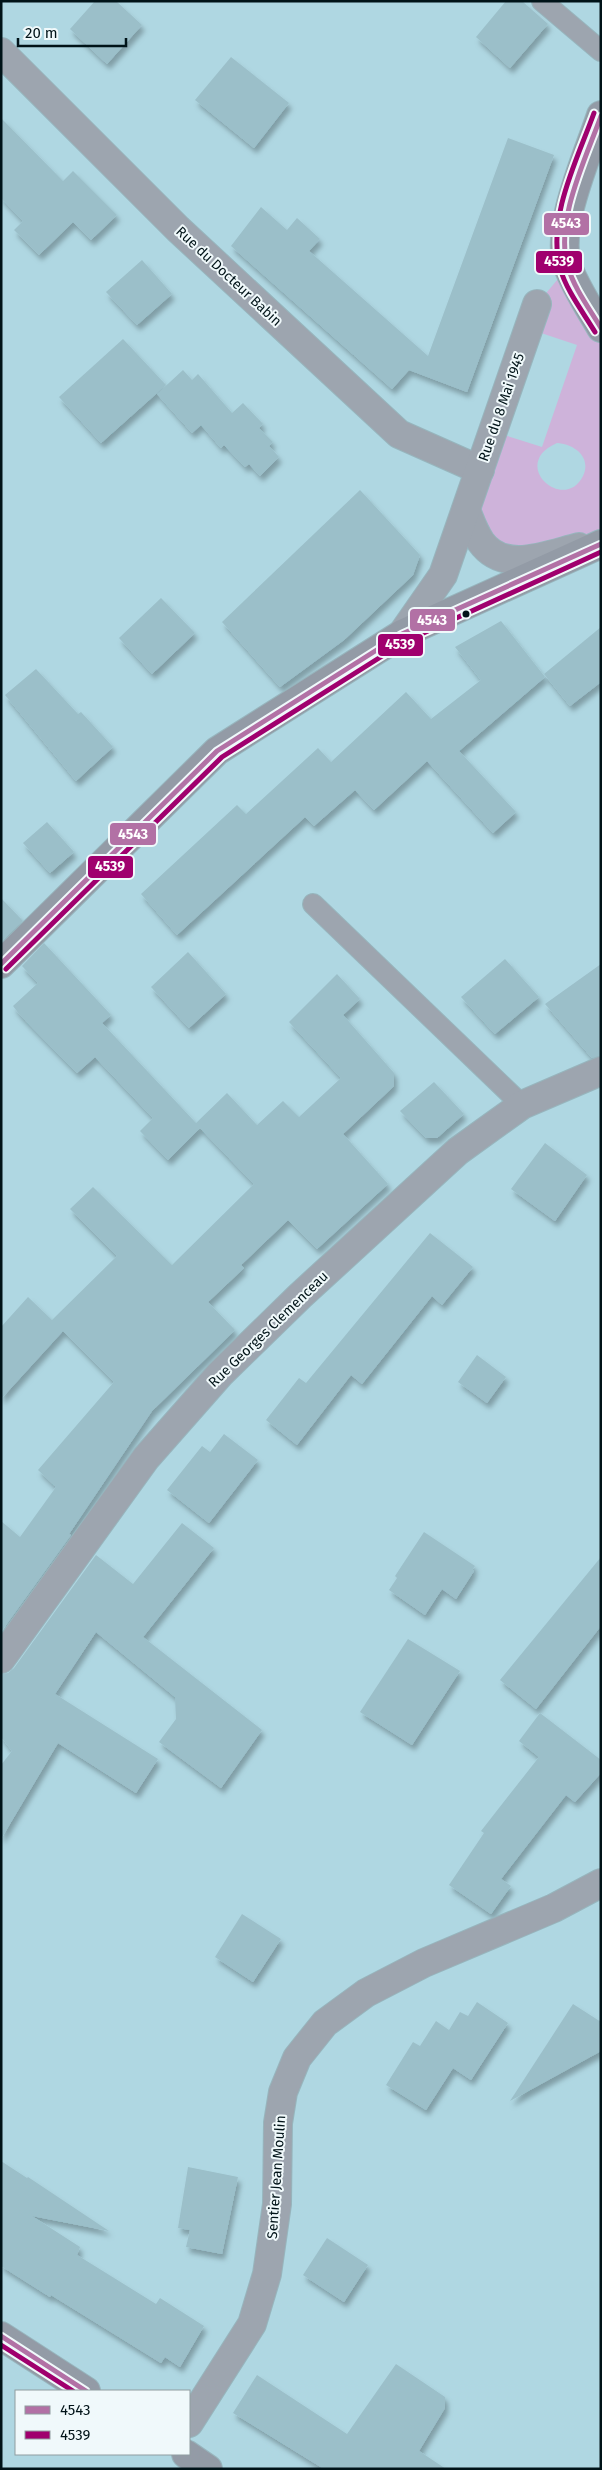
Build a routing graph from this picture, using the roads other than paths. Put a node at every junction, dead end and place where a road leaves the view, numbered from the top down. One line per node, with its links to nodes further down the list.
1 (542, 1): 2 (lane)
2 (601, 51)
3 (1, 52): 7 (street, Rue du Docteur Babin)
4 (601, 115): 6 (street)
5 (537, 304): 7 (street, Rue du 8 Mai 1945)
6 (601, 328)
7 (480, 470): 8 (street, Rue du 8 Mai 1945)
8 (466, 510): 9 (street); 10 (street, Rue du 8 Mai 1945)
9 (601, 543): 10 (street)
10 (402, 634): 12 (street)
11 (313, 904): 14 (lane)
12 (1, 964)
13 (601, 1071): 14 (street, Rue Georges Clemenceau)
14 (522, 1104): 15 (street, Rue Georges Clemenceau)
15 (1, 1659)
16 (601, 1883): 19 (street, Sentier Jean Moulin)
17 (1, 2336): 18 (street)
18 (84, 2390)
19 (190, 2421)
20 (187, 2455): 21 (street)
21 (208, 2469)

